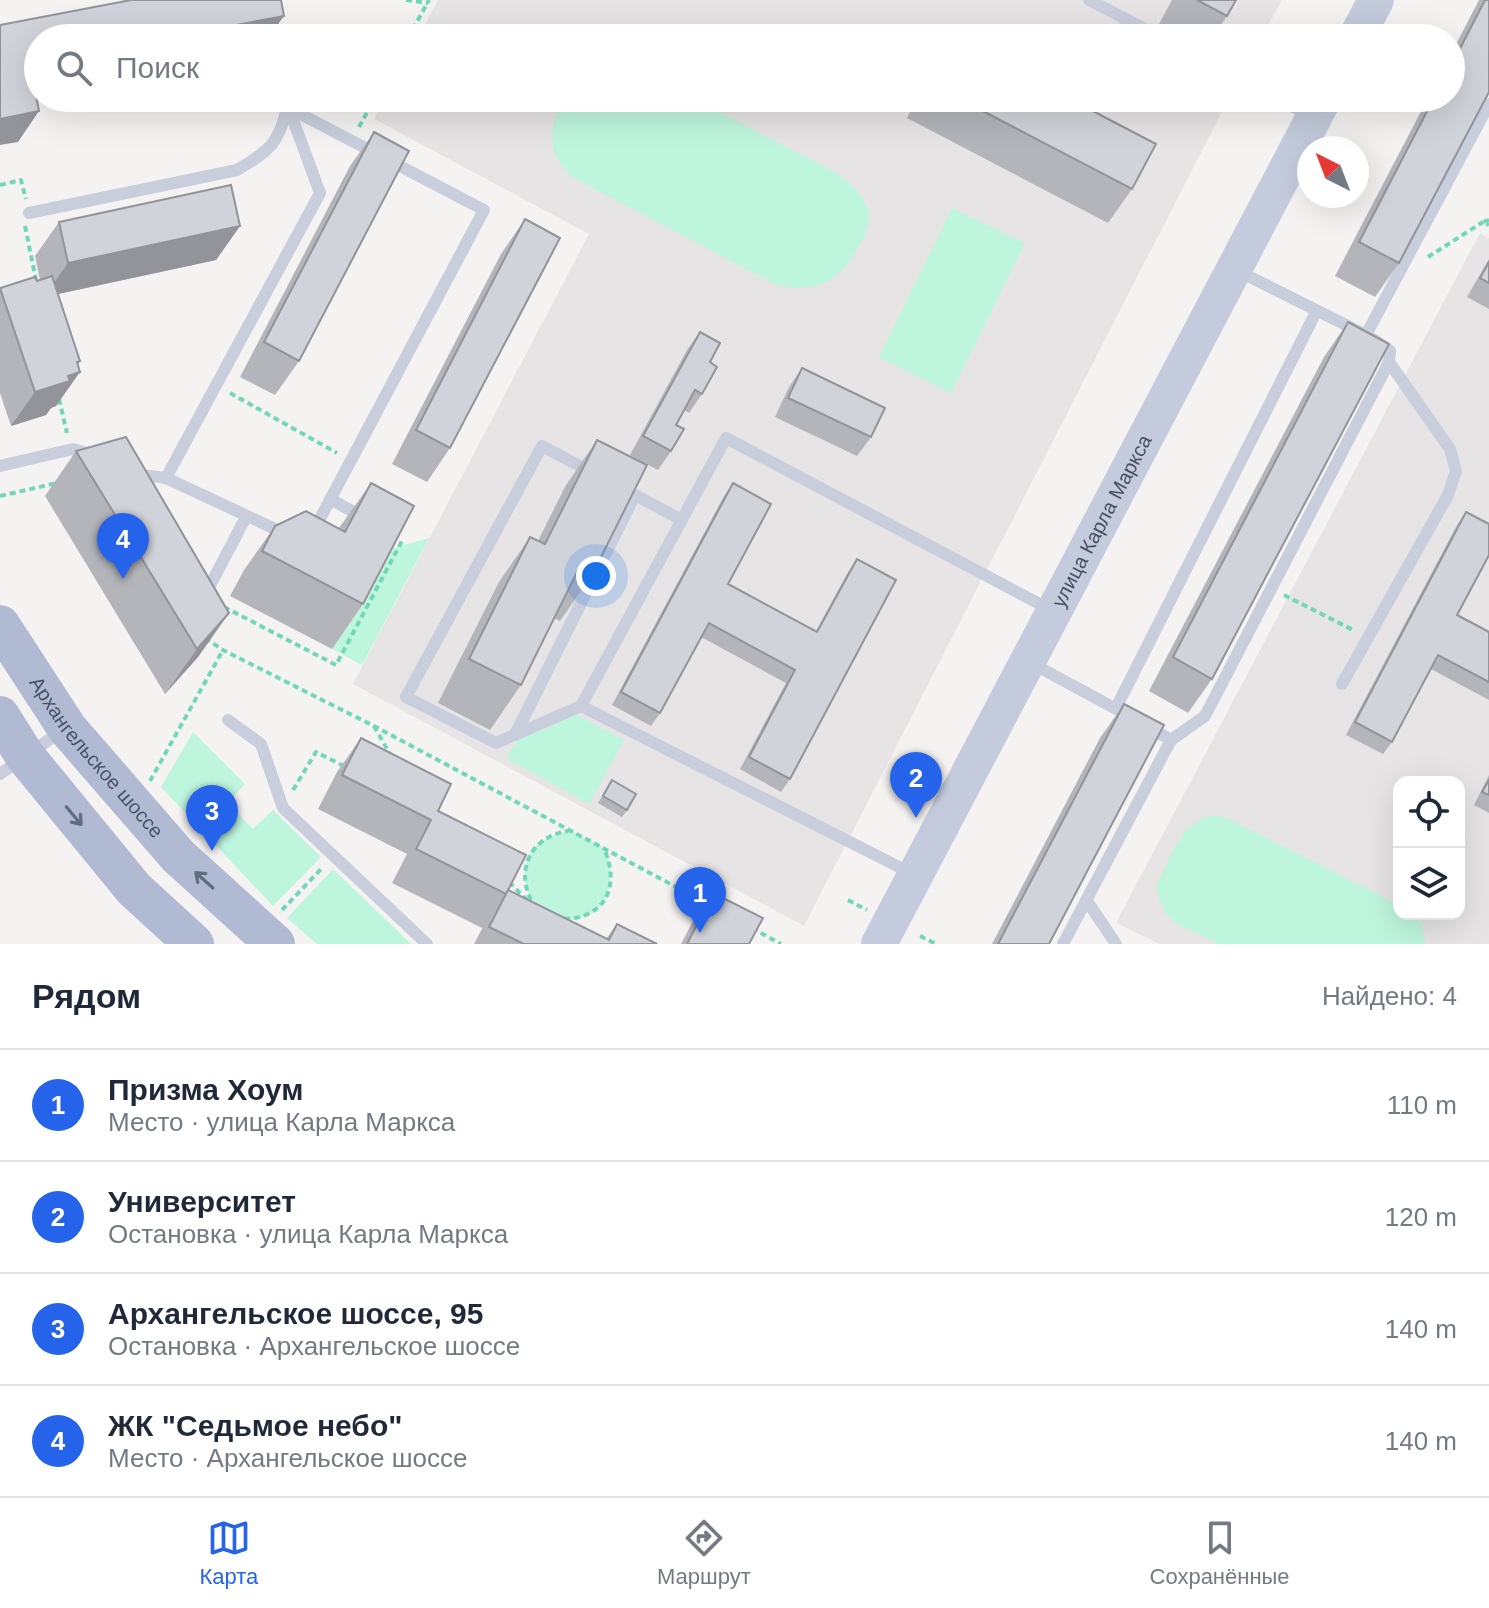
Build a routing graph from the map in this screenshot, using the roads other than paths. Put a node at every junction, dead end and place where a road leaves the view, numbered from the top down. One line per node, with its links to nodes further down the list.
1 (269, 0): 5 (lane)
2 (1089, 0): 4 (lane)
3 (1376, 0): 8 (street)
4 (1128, 20): 6 (lane); 7 (lane)
5 (273, 24)
6 (1126, 24)
7 (1136, 24)
8 (1363, 24)
9 (1489, 104): 17 (lane)
10 (285, 112): 14 (lane)
11 (290, 112): 22 (lane)
12 (304, 112): 24 (lane)
13 (1317, 112): 15 (street, улица Карла Маркса)
14 (29, 213)
15 (1235, 269): 16 (lane); 28 (street, улица Карла Маркса)
16 (1316, 312): 17 (lane); 34 (lane)
17 (1366, 335): 18 (lane)
18 (1389, 362): 32 (lane); 39 (lane)
19 (105, 463): 20 (lane)
20 (0, 466)
21 (124, 473): 22 (lane)
22 (166, 478): 25 (lane)
23 (635, 495): 26 (lane); 38 (lane); 38 (lane)
24 (330, 499): 25 (lane); 27 (lane)
25 (246, 517): 29 (lane)
26 (682, 520): 28 (lane); 33 (lane)
27 (403, 539)
28 (1054, 612): 31 (street, улица Карла Маркса)
29 (191, 621)
30 (9, 646): 37 (main road, Архангельское шоссе)
31 (1028, 662): 34 (lane); 41 (street, улица Карла Маркса)
32 (1342, 684)
33 (581, 706): 38 (lane); 41 (lane)
34 (1116, 708): 39 (lane)
35 (0, 716): 40 (main road)
36 (228, 720): 46 (lane)
37 (67, 728): 40 (lane); 43 (main road, Архангельское шоссе, one-way to 37)
38 (515, 735)
39 (1171, 740): 42 (lane)
40 (12, 765): 45 (main road, one-way to 45)
41 (916, 875): 44 (street, улица Карла Маркса)
42 (1087, 901): 47 (lane); 48 (lane)
43 (278, 928)
44 (878, 929)
45 (194, 944)
46 (427, 944)
47 (1063, 944)
48 (1116, 944)

